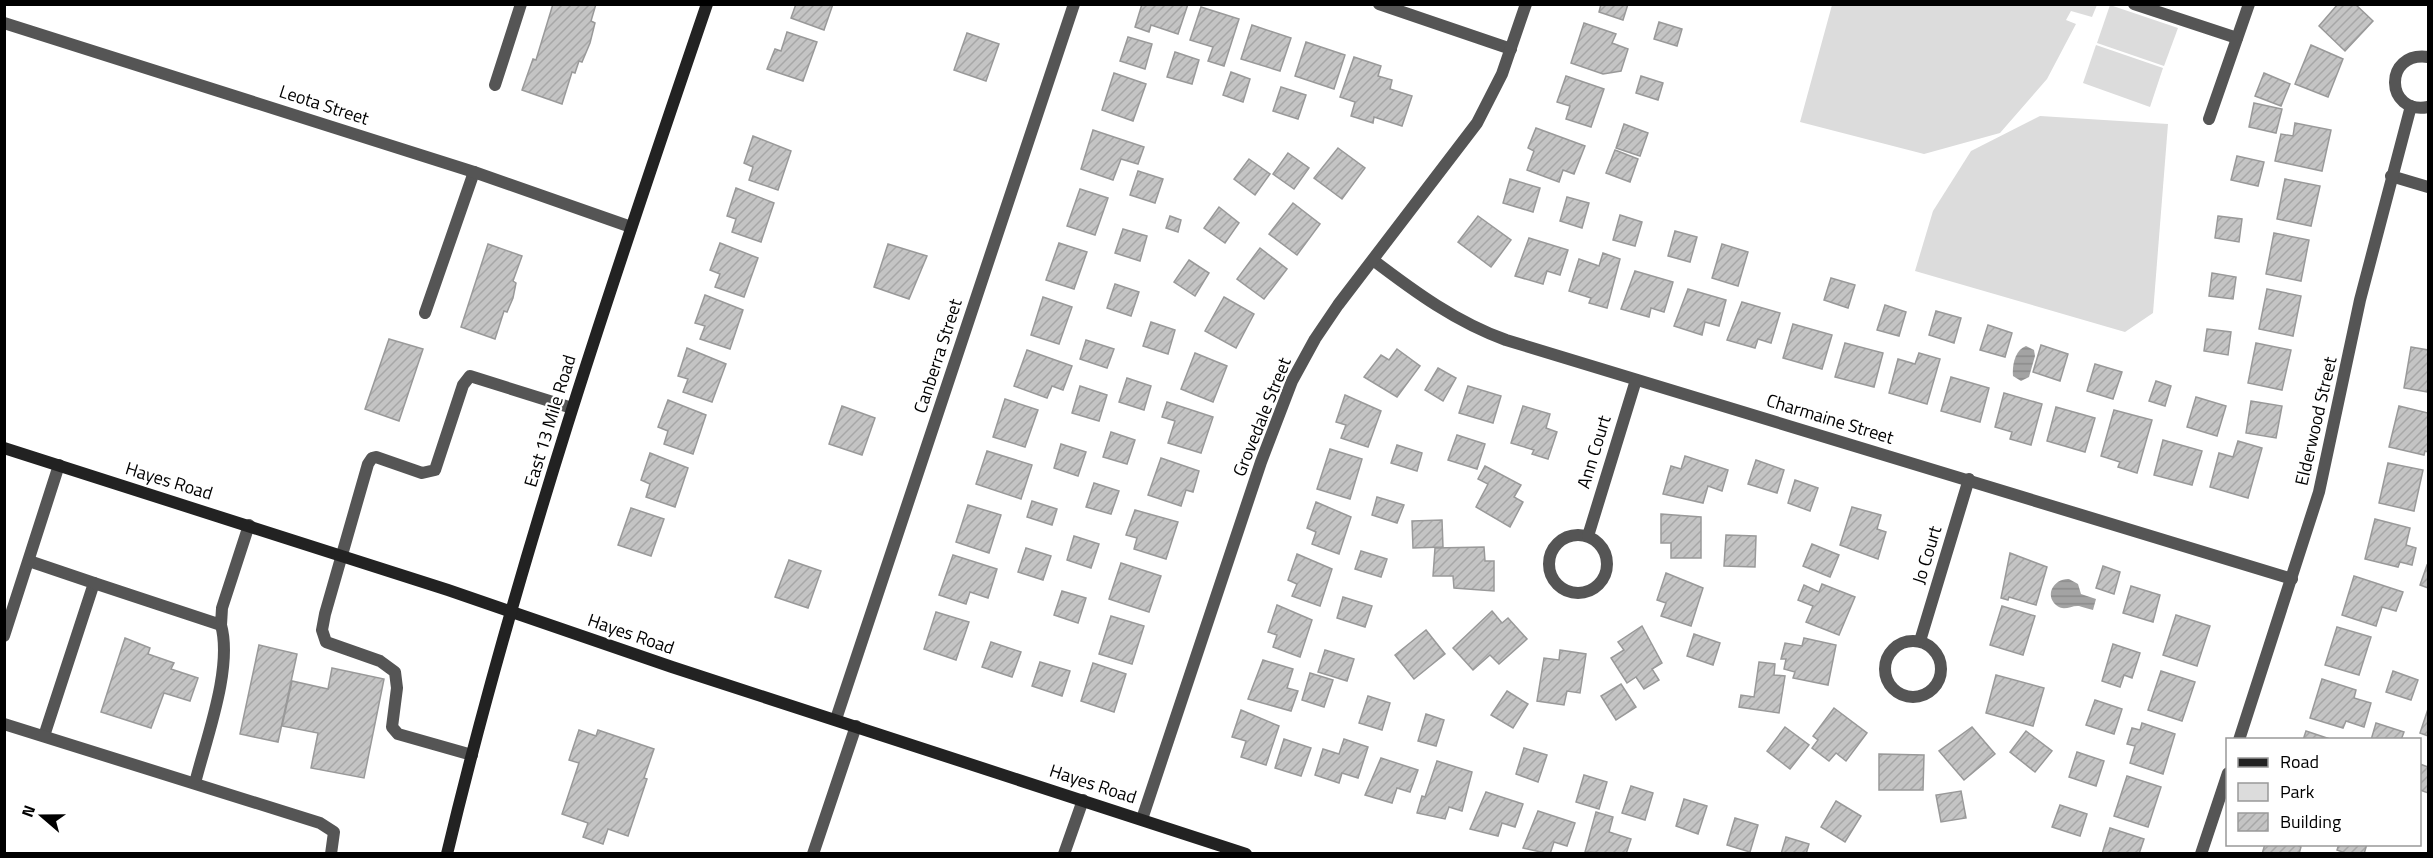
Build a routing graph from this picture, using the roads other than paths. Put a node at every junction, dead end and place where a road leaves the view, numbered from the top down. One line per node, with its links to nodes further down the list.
1 (521, 4): 12 (street)
2 (707, 4): 19 (street, East 13 Mile Road)
3 (1074, 4): 37 (street, Canberra Street)
4 (1379, 4): 10 (street)
5 (1526, 4): 10 (street, Grovedale Street)
6 (2134, 4): 9 (street)
7 (2249, 4): 9 (street)
8 (4, 23): 16 (street, Leota Street)
9 (2237, 38): 15 (street)
10 (1511, 49): 20 (street, Grovedale Street)
11 (2428, 57): 13 (street)
12 (495, 85)
13 (2411, 106): 14 (street); 17 (street, Elderwood Street)
14 (2428, 107)
15 (2209, 120)
16 (474, 172): 19 (street, Leota Street); 21 (street)
17 (2391, 176): 18 (street); 31 (street, Elderwood Street)
18 (2428, 188)
19 (631, 226): 23 (street, East 13 Mile Road)
20 (1373, 260): 22 (street, Charmaine Street); 46 (street, Grovedale Street)
21 (425, 314)
22 (1636, 380): 26 (street, Charmaine Street); 28 (street, Ann Court)
23 (572, 408): 29 (street); 33 (street, East 13 Mile Road)
24 (4, 448): 25 (street, Hayes Road)
25 (59, 465): 27 (street, Hayes Road); 30 (street)
26 (1969, 479): 31 (street, Charmaine Street); 36 (street, Jo Court)
27 (249, 525): 29 (street, Hayes Road); 34 (street)
28 (1588, 536): 28 (street)
29 (343, 556): 33 (street, Hayes Road); 42 (street)
30 (29, 561): 32 (street); 35 (street)
31 (2292, 579): 41 (street, Elderwood Street)
32 (94, 583): 34 (street); 40 (street)
33 (510, 612): 37 (street, Hayes Road); 42 (street, East 13 Mile Road)
34 (221, 625): 44 (street)
35 (4, 636)
36 (1920, 641): 36 (street)
37 (836, 719): 39 (street, Hayes Road)
38 (4, 724): 40 (street)
39 (856, 726): 45 (street, Hayes Road); 49 (street)
40 (44, 736): 44 (street)
41 (2240, 738)
42 (472, 755): 48 (street, East 13 Mile Road)
43 (2226, 779): 52 (street)
44 (195, 783): 47 (street)
45 (1083, 800): 46 (street, Hayes Road); 50 (street)
46 (1142, 819): 51 (street, Hayes Road)
47 (331, 854)
48 (447, 854)
49 (813, 854)
50 (1064, 854)
51 (1246, 854)
52 (2201, 854)

